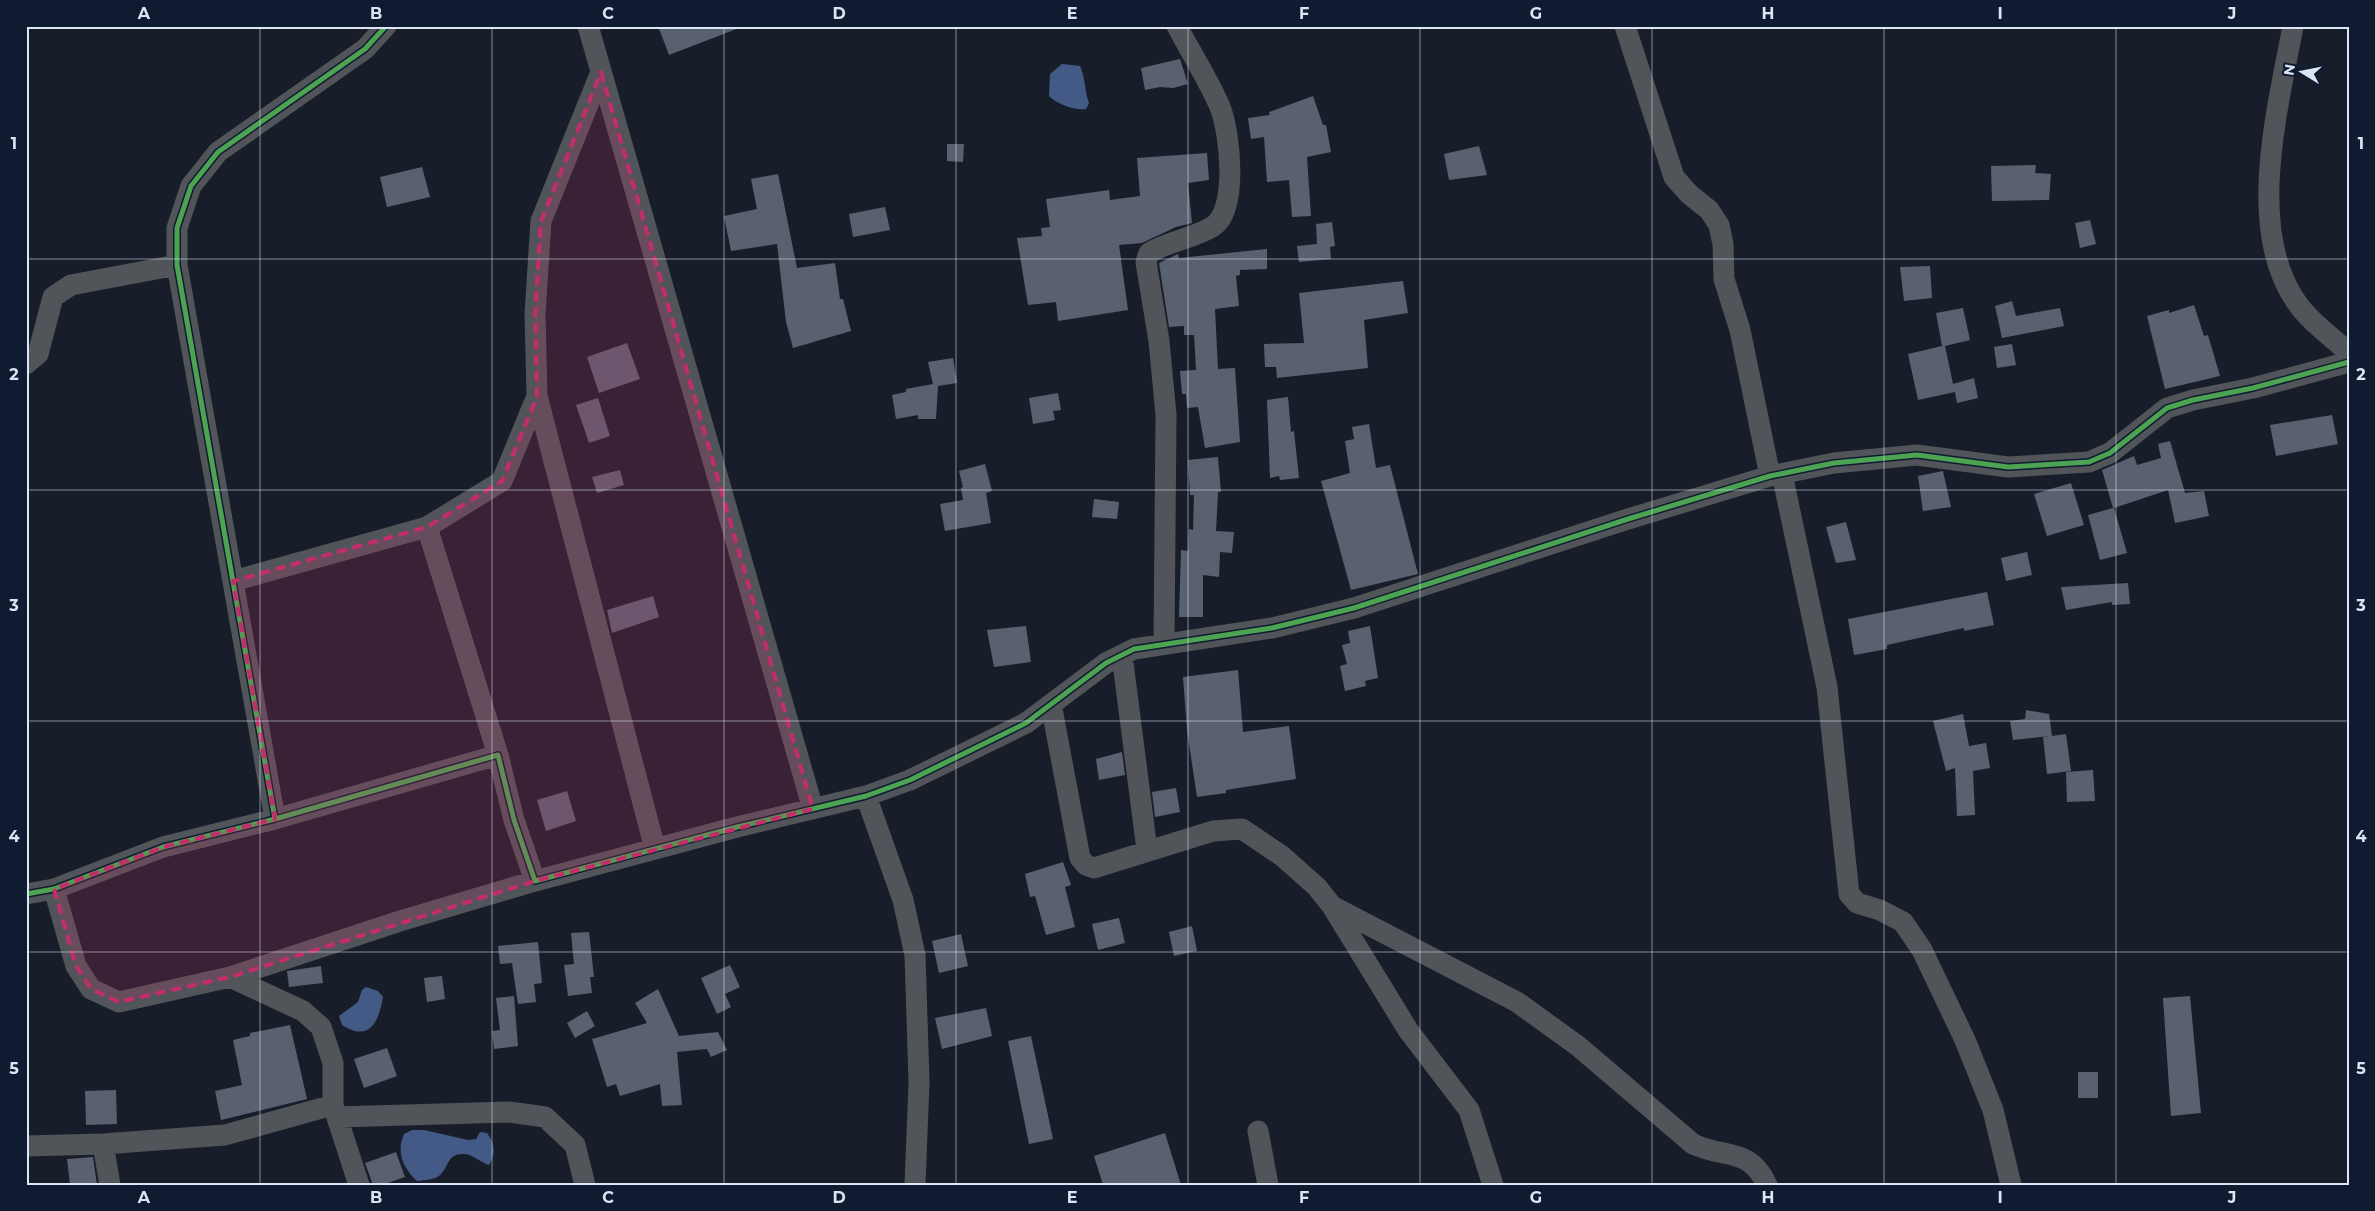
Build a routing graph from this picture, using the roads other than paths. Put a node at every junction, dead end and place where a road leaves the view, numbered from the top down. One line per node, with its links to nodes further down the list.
1 (386, 26): 7 (street)
2 (588, 26): 6 (street)
3 (1177, 26): 15 (street)
4 (1625, 26): 12 (street)
5 (2293, 26): 8 (street)
6 (601, 72): 11 (street); 20 (street)
7 (177, 265): 10 (street); 14 (street)
8 (2349, 353)
9 (2349, 362): 12 (street)
10 (26, 364)
11 (537, 396): 13 (street); 22 (street)
12 (1776, 475): 15 (street); 40 (street)
13 (427, 527): 14 (street); 18 (street)
14 (233, 581): 21 (street)
15 (1164, 644): 16 (street)
16 (1122, 655): 17 (street); 23 (street)
17 (1051, 704): 19 (street); 23 (street)
18 (498, 755): 21 (street); 24 (street)
19 (866, 796): 20 (street); 36 (street)
20 (813, 809): 22 (street)
21 (275, 820): 25 (street)
22 (655, 849): 24 (street)
23 (1147, 850): 27 (street)
24 (535, 881): 28 (street)
25 (54, 889): 26 (street); 28 (street)
26 (26, 894)
27 (1332, 906): 38 (street); 39 (street)
28 (230, 978): 29 (street)
29 (335, 1111): 31 (street); 34 (street); 35 (street)
30 (1258, 1131): 37 (street)
31 (103, 1144): 32 (street); 33 (street)
32 (26, 1146)
33 (110, 1185)
34 (358, 1185)
35 (585, 1185)
36 (915, 1185)
37 (1268, 1185)
38 (1492, 1185)
39 (1767, 1185)
40 (2011, 1185)

